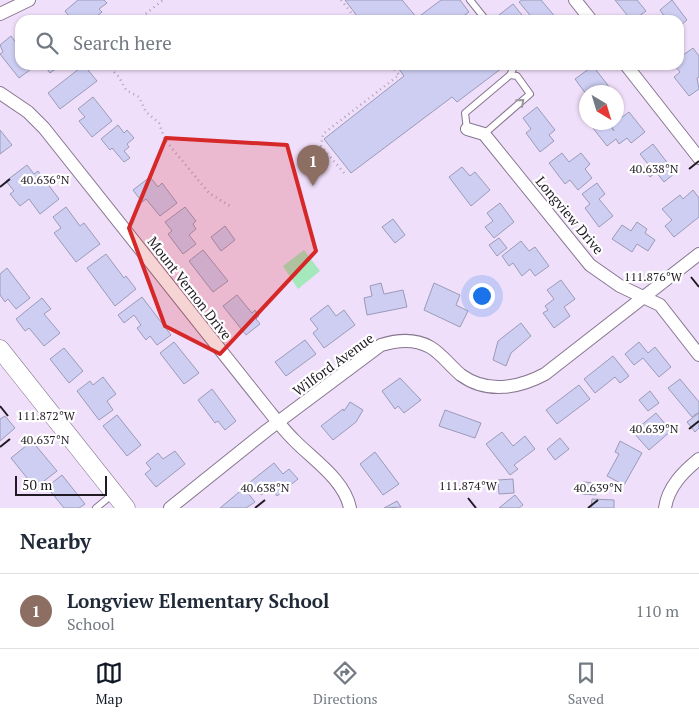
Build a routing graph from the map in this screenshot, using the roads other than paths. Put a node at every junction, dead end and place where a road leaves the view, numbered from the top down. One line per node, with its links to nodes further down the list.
1 (28, 0): 4 (street)
2 (470, 0): 5 (lane)
3 (575, 0): 6 (street)
4 (0, 14)
5 (482, 15)
6 (587, 15)
7 (512, 70): 9 (lane)
8 (630, 70): 13 (street)
9 (510, 75): 11 (lane); 12 (lane, one-way to 9)
10 (0, 93): 18 (street, Mount Vernon Drive)
11 (467, 129): 12 (street)
12 (484, 134): 15 (street, Longview Drive)
13 (699, 158)
14 (699, 254): 15 (street, Wilford Avenue)
15 (644, 296): 17 (street, Longview Drive); 18 (street, Wilford Avenue)
16 (0, 349): 20 (street)
17 (699, 355)
18 (278, 422): 24 (street, Wilford Avenue); 25 (street, Mount Vernon Drive)
19 (699, 459): 21 (street)
20 (114, 493): 22 (lane); 23 (street)
21 (666, 503)
22 (96, 508)
23 (126, 508)
24 (170, 508)
25 (350, 508)

